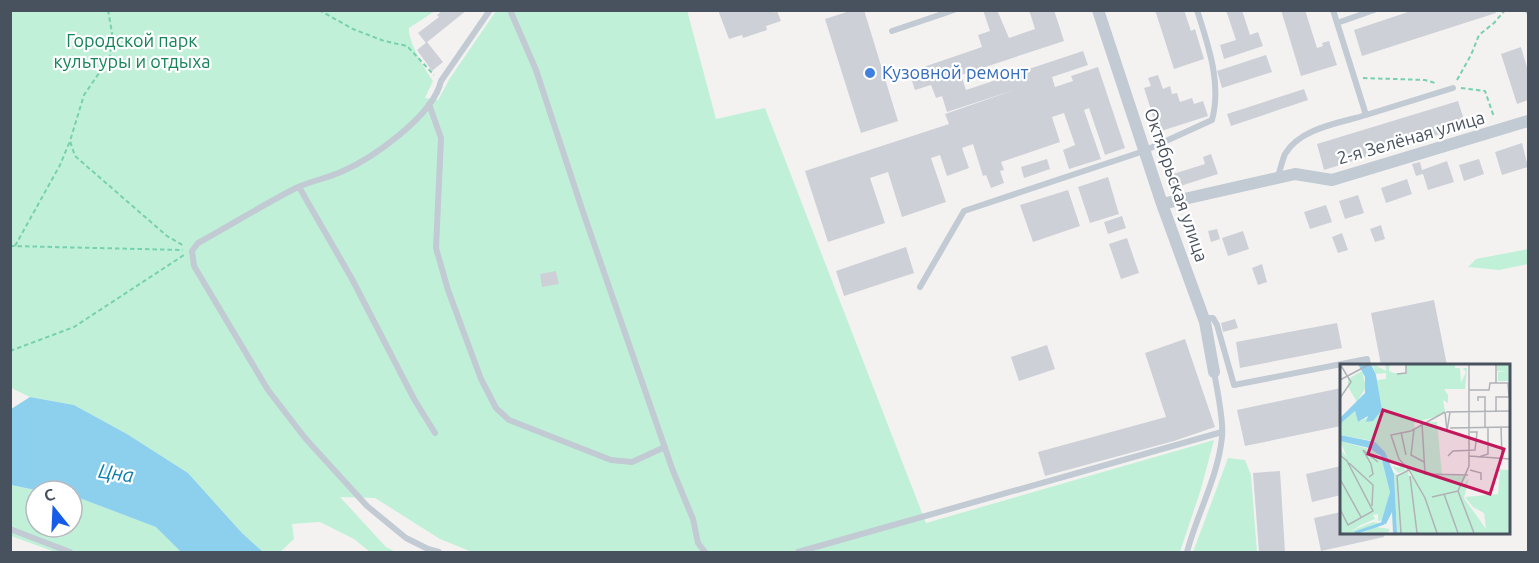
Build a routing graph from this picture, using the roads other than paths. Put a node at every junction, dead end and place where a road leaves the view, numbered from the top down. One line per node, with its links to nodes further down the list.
1 (490, 10): 11 (lane)
2 (510, 10): 26 (lane)
3 (954, 10): 9 (lane)
4 (1098, 10): 14 (street, Октябрьская улица)
5 (1197, 10): 14 (lane)
6 (1333, 10): 8 (lane)
7 (1374, 10): 8 (lane)
8 (1337, 23): 12 (lane)
9 (892, 31)
10 (1453, 88): 12 (lane)
11 (429, 104): 16 (lane); 26 (lane)
12 (1366, 115): 15 (lane)
13 (1528, 122): 15 (street, 2-я Зелёная улица)
14 (1144, 151): 17 (street, Октябрьская улица); 18 (lane)
15 (1278, 177): 17 (street, 2-я Зелёная улица)
16 (299, 187): 25 (lane); 29 (lane)
17 (1162, 204): 19 (street, Октябрьская улица)
18 (920, 287)
19 (1203, 318): 20 (lane); 23 (street, Октябрьская улица)
20 (1340, 364)
21 (1341, 364): 22 (lane)
22 (1368, 364)
23 (1214, 372): 24 (lane)
24 (1222, 432): 31 (lane); 32 (lane)
25 (435, 433)
26 (665, 447): 30 (lane)
27 (10, 530): 28 (lane)
28 (70, 552)
29 (439, 552)
30 (705, 552)
31 (798, 552)
32 (1187, 552)

